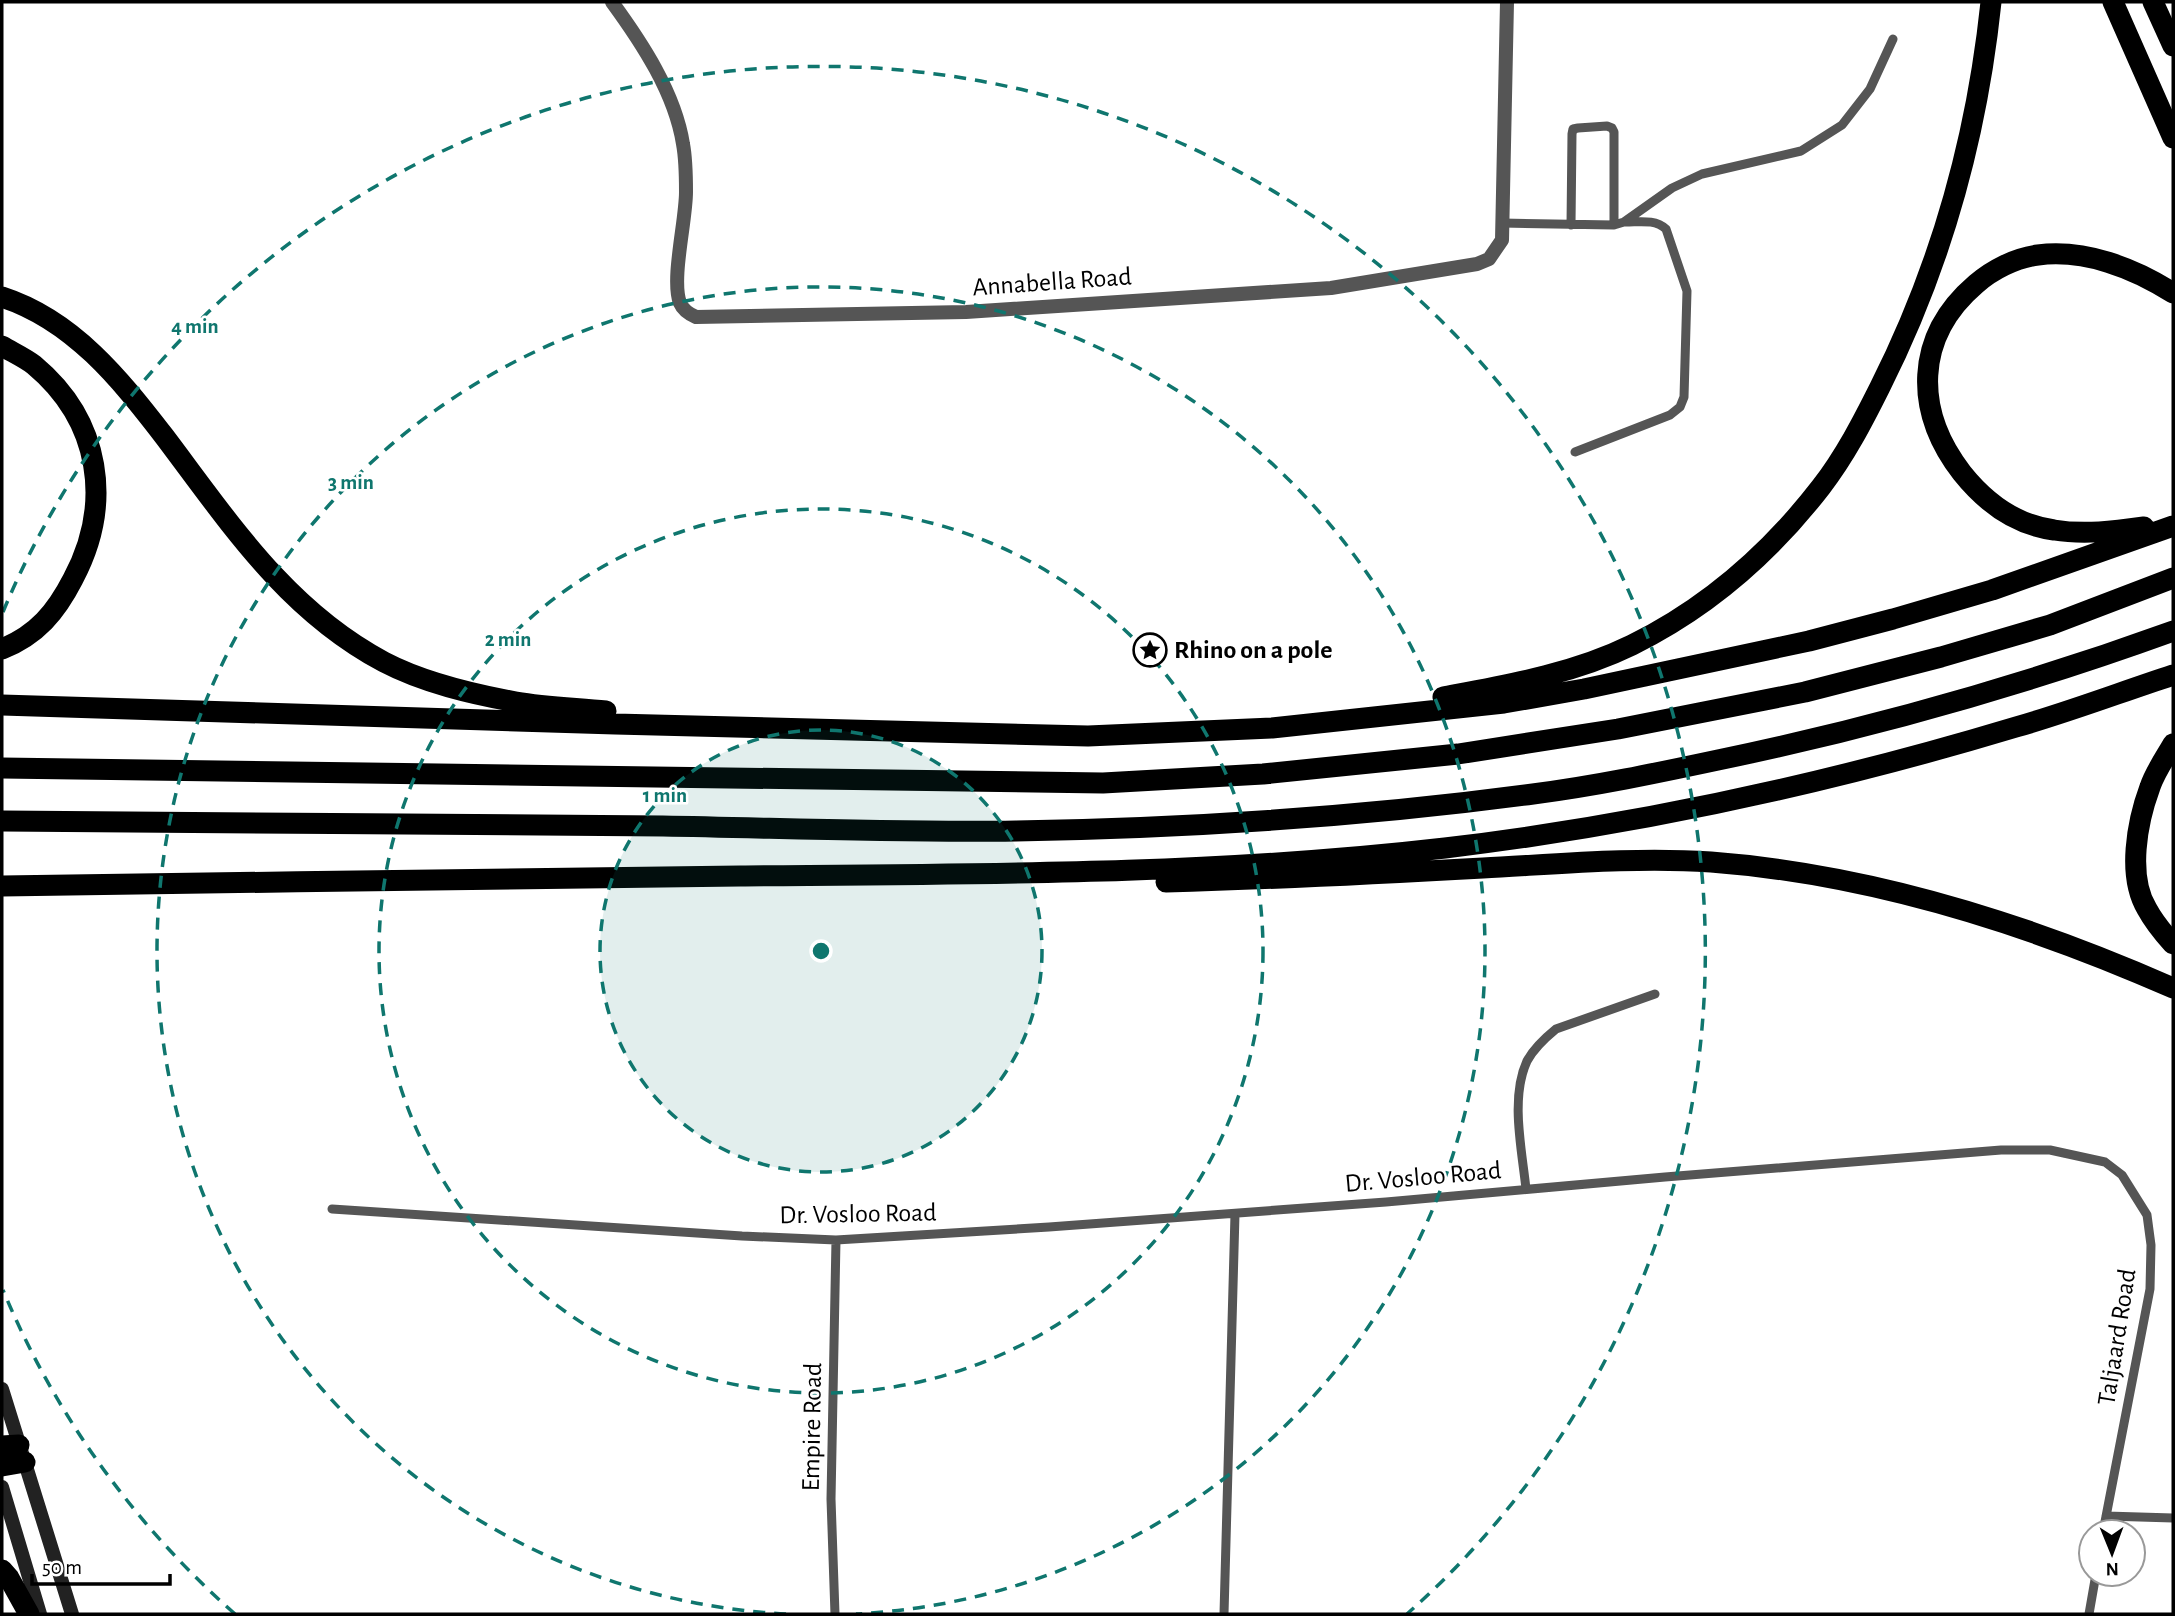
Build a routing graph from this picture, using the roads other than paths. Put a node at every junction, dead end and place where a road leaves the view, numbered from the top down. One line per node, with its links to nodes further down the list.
1 (612, 2): 9 (street, Annabella Road)
2 (1507, 2): 9 (street, Annabella Road)
3 (1991, 2): 23 (highway)
4 (2113, 2): 8 (highway)
5 (2153, 2): 7 (highway)
6 (1892, 39): 10 (lane)
7 (2173, 46)
8 (2173, 138)
9 (1502, 223): 11 (lane)
10 (1619, 223): 11 (lane); 11 (lane); 15 (lane)
11 (1571, 225)
12 (2173, 293): 16 (highway)
13 (2, 297): 22 (highway)
14 (2, 346): 19 (highway)
15 (1575, 452)
16 (2173, 525): 23 (highway)
17 (2173, 578): 25 (highway)
18 (2173, 631): 26 (highway)
19 (2, 649)
20 (2173, 675): 27 (highway)
21 (2, 705): 22 (highway)
22 (759, 727): 23 (highway)
23 (1272, 728)
24 (2173, 744): 31 (highway)
25 (2, 768)
26 (2, 821)
27 (1025, 874): 28 (highway); 32 (highway)
28 (183, 884): 29 (highway); 30 (highway)
29 (2, 886)
30 (2, 897)
31 (2173, 944)
32 (2173, 988)
33 (1655, 994): 35 (lane)
34 (2105, 1162): 35 (lane, Dr. Vosloo Road); 43 (lane, Taljaard Road)
35 (1526, 1189): 37 (lane, Dr. Vosloo Road)
36 (332, 1209): 38 (lane, Dr. Vosloo Road)
37 (1235, 1214): 38 (lane, Dr. Vosloo Road); 51 (lane)
38 (836, 1240): 50 (lane, Empire Road)
39 (2, 1389): 40 (main road)
40 (15, 1451): 41 (highway); 49 (main road)
41 (2, 1466)
42 (2, 1487): 48 (main road)
43 (2106, 1516): 44 (lane)
44 (2173, 1518)
45 (2, 1570): 47 (highway)
46 (2094, 1588): 52 (lane)
47 (29, 1614)
48 (40, 1614)
49 (72, 1614)
50 (835, 1614)
51 (1224, 1614)
52 (2089, 1614)

